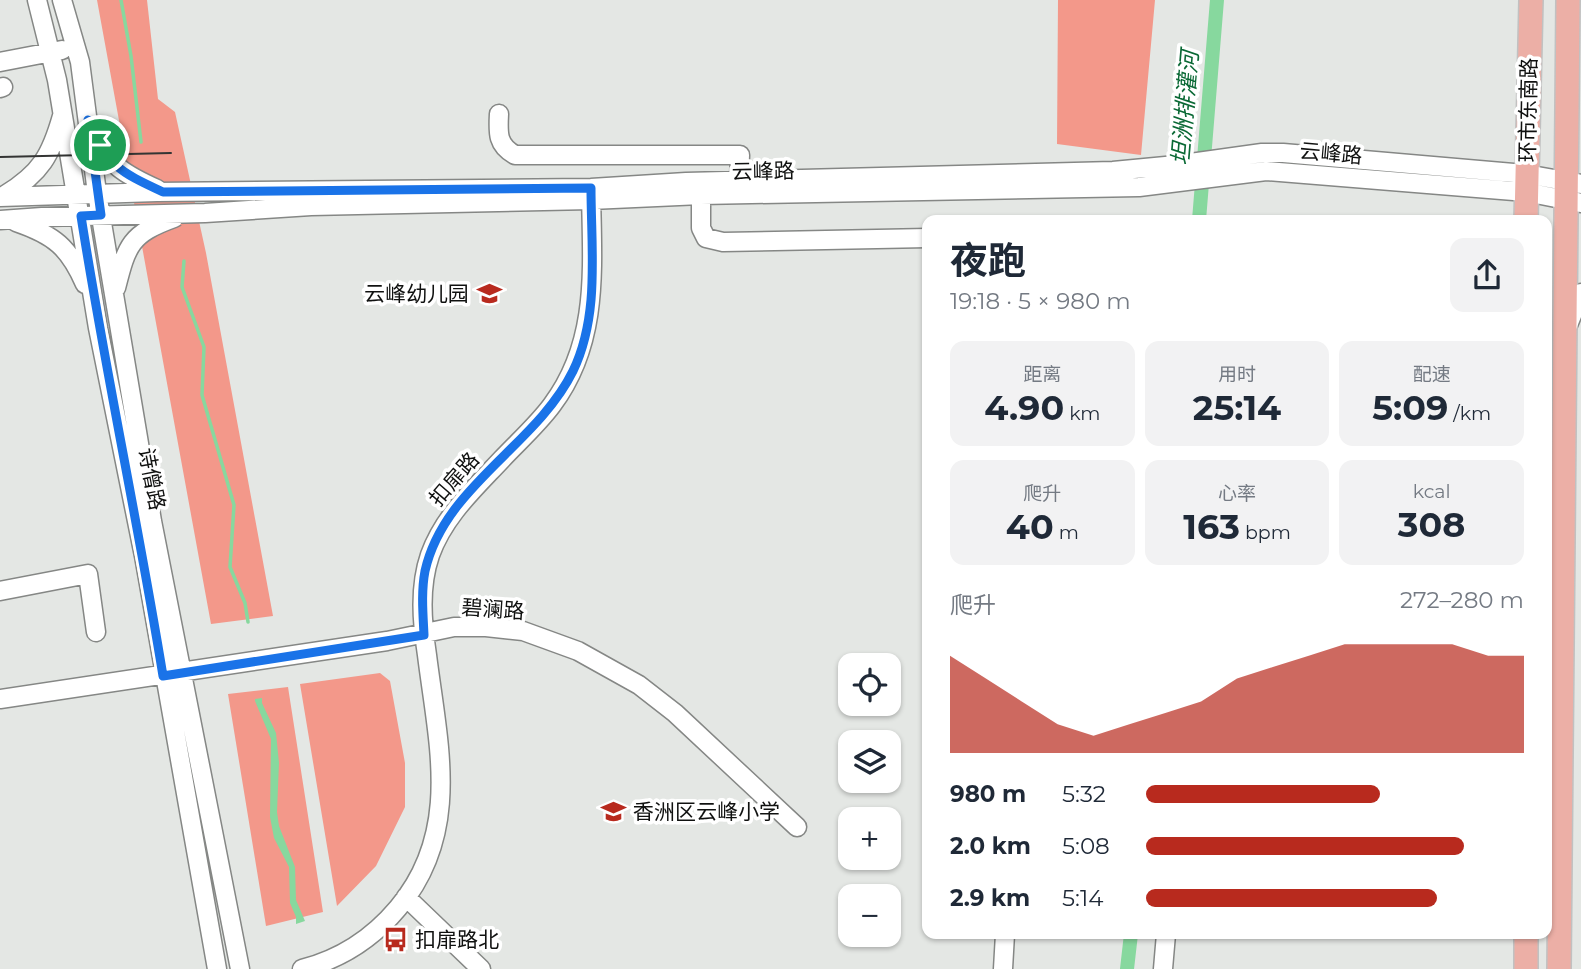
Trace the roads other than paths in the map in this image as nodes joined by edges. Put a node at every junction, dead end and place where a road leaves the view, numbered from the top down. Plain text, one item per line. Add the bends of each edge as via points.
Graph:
1 (37, 0) edge
2 (62, 0) edge
3 (1531, 0) edge
4 (1568, 0) edge
5 (76, 48) junction
6 (50, 53) junction
7 (0, 62) edge
8 (63, 112) junction
9 (88, 120) junction
10 (499, 120) dead end
11 (1264, 162) junction
12 (739, 180) junction
13 (1526, 183) junction
14 (163, 192) junction
15 (1574, 192) edge
16 (77, 193) junction
17 (97, 193) junction
18 (591, 194) junction
19 (701, 195) junction
20 (2, 197) edge
21 (188, 214) junction
22 (101, 215) junction
23 (1526, 215) edge
24 (81, 216) junction
25 (3, 219) edge
26 (922, 238) edge
27 (1581, 293) edge
28 (114, 295) junction
29 (95, 304) junction
30 (1565, 335) junction
31 (0, 591) edge
32 (96, 632) dead end
33 (424, 635) junction
34 (172, 674) junction
35 (0, 699) edge
36 (797, 827) dead end
37 (406, 897) junction
38 (1005, 939) edge
39 (1166, 939) edge
40 (1526, 939) edge
41 (217, 969) edge
42 (240, 969) edge
43 (302, 969) edge
44 (481, 969) edge
45 (1003, 969) edge
46 (1163, 969) edge
47 (1526, 969) edge
48 (1559, 969) edge

1 - 6 street, 诗僧路
2 - 5 street, 诗僧路
3 - 13 main road, 环市东南路
4 - 15 main road, 环市东南路
5 - 6 street
5 - 9 street, 诗僧路
6 - 7 street
6 - 8 street, 诗僧路
8 - 16 street, 诗僧路
8 - 20 street via 44,162
9 - 14 street via 108,159
9 - 17 street, 诗僧路
10 - 12 street via 499,140 511,153 523,157 740,155
11 - 12 street, 云峰路
11 - 13 street, 云峰路
11 - 19 street, 云峰路 via 1139,187
12 - 18 street, 云峰路
13 - 15 street, 云峰路
13 - 23 main road, 环市东南路
14 - 17 street, 云峰路
14 - 18 street, 云峰路
15 - 30 main road, 环市东南路
16 - 17 street, 云峰路
16 - 20 street
16 - 24 street, 诗僧路
17 - 22 street, 诗僧路
18 - 19 street, 云峰路
18 - 21 street, 云峰路
18 - 33 street, 扣扉路 via 591,304 578,360 551,406 466,496 442,529 423,585
19 - 26 street via 701,228 712,240
21 - 22 street, 云峰路
21 - 28 street via 140,234 125,254
22 - 24 street, 云峰路
22 - 28 street, 诗僧路
24 - 25 street, 云峰路
24 - 29 street, 诗僧路
25 - 29 street via 36,229 64,247
27 - 30 street
28 - 34 street, 诗僧路
29 - 34 street, 诗僧路
30 - 48 main road, 环市东南路
31 - 32 street via 88,574
33 - 34 street, 碧澜路
33 - 36 street, 碧澜路 via 464,626 515,629 605,665 659,699
33 - 37 street, 扣扉路 via 441,801 432,849
34 - 35 street, 碧澜路
34 - 41 street, 诗僧路
34 - 42 street, 诗僧路
37 - 43 street, 扣扉路 via 369,937 323,964
37 - 44 street
38 - 45 street
39 - 46 street
40 - 47 main road

